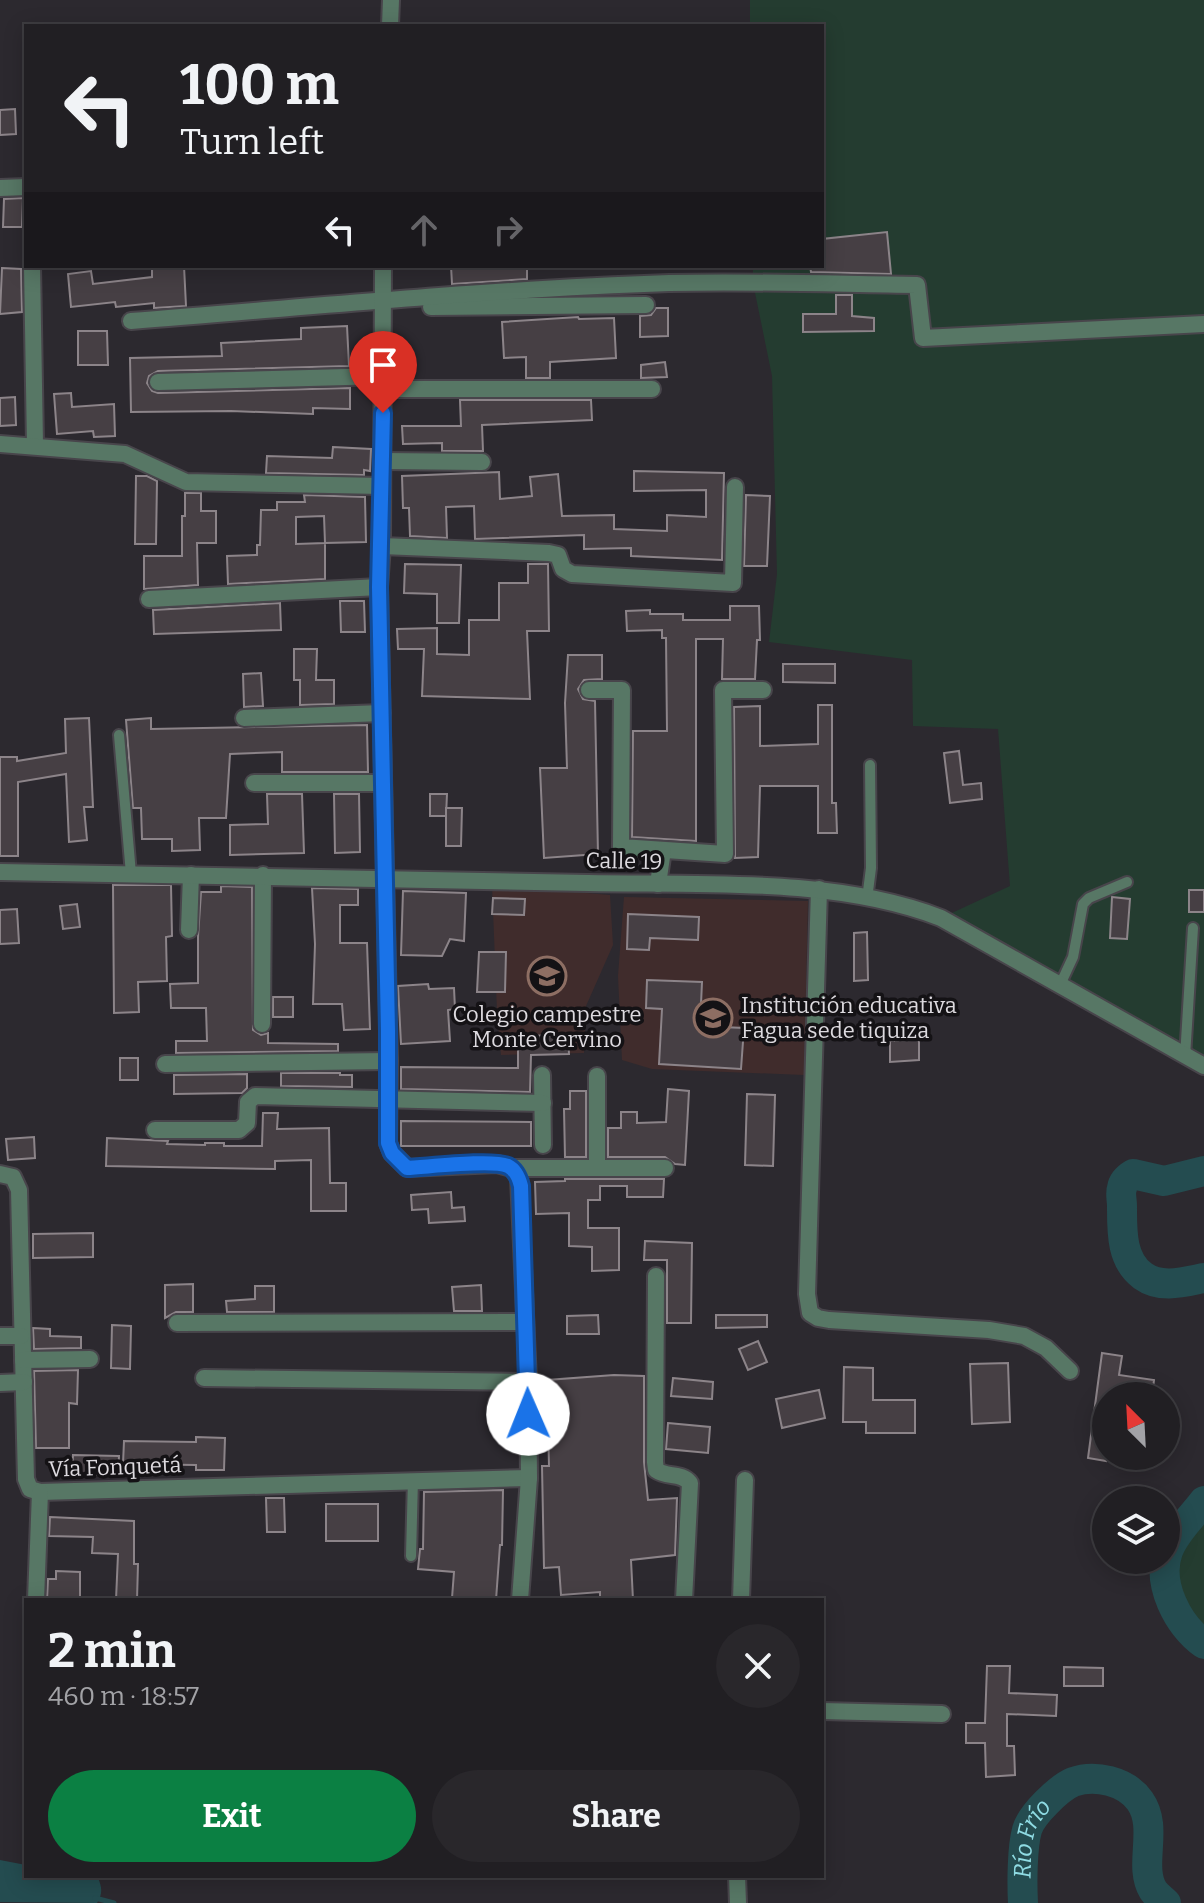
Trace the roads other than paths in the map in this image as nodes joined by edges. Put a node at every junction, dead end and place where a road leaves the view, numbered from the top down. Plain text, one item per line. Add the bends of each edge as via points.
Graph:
1 (391, 0) edge
2 (390, 24) edge
3 (24, 187) edge
4 (0, 188) edge
5 (32, 268) edge
6 (383, 268) edge
7 (382, 304) junction
8 (646, 305) dead end
9 (131, 321) dead end
10 (1204, 324) edge
11 (158, 382) dead end
12 (383, 382) junction
13 (652, 389) dead end
14 (0, 444) edge
15 (35, 445) junction
16 (383, 461) junction
17 (482, 462) dead end
18 (382, 486) junction
19 (735, 487) dead end
20 (382, 546) junction
21 (379, 587) junction
22 (149, 599) dead end
23 (589, 690) dead end
24 (763, 690) dead end
25 (382, 713) junction
26 (244, 718) dead end
27 (119, 735) dead end
28 (870, 765) dead end
29 (254, 783) dead end
30 (383, 783) junction
31 (663, 850) junction
32 (0, 872) edge
33 (131, 874) junction
34 (191, 875) junction
35 (263, 875) junction
36 (385, 877) junction
37 (1127, 882) dead end
38 (658, 884) junction
39 (819, 889) junction
40 (867, 899) junction
41 (1193, 928) dead end
42 (189, 930) dead end
43 (1060, 985) junction
44 (262, 1024) dead end
45 (1185, 1057) junction
46 (389, 1061) junction
47 (165, 1064) dead end
48 (1204, 1066) edge
49 (542, 1075) dead end
50 (597, 1076) dead end
51 (389, 1100) junction
52 (543, 1103) junction
53 (155, 1130) dead end
54 (543, 1145) dead end
55 (512, 1168) junction
56 (597, 1168) junction
57 (665, 1168) dead end
58 (0, 1174) edge
59 (656, 1276) dead end
60 (524, 1322) junction
61 (177, 1323) dead end
62 (0, 1336) edge
63 (21, 1336) junction
64 (90, 1359) dead end
65 (23, 1360) junction
66 (1070, 1371) dead end
67 (204, 1378) dead end
68 (24, 1382) junction
69 (528, 1382) junction
70 (0, 1383) edge
71 (529, 1478) junction
72 (413, 1479) junction
73 (745, 1480) dead end
74 (40, 1492) junction
75 (411, 1556) dead end
76 (36, 1598) edge
77 (520, 1598) edge
78 (684, 1598) edge
79 (741, 1598) edge
80 (824, 1711) edge
81 (942, 1714) dead end
82 (737, 1878) edge
83 (738, 1903) edge

1 - 2 street
3 - 4 street
5 - 15 street
6 - 7 street
7 - 8 street
7 - 9 street
7 - 10 street via 670,283 917,285 923,338
7 - 12 street
11 - 12 street
12 - 13 street
12 - 16 street
14 - 15 street
15 - 18 street via 125,454 186,482
16 - 17 street
16 - 18 street
18 - 20 street
19 - 20 street via 733,583 572,574 563,569 558,555 549,553
20 - 21 street
21 - 22 street
21 - 25 street
23 - 31 street via 622,690 621,847
24 - 31 street via 723,690 725,854
25 - 26 street
25 - 30 street
27 - 33 lane
28 - 40 lane
29 - 30 street
30 - 36 street
31 - 38 street
32 - 33 street, Calle 19
33 - 34 street, Calle 19
34 - 35 street, Calle 19
34 - 42 street
35 - 36 street, Calle 19
35 - 44 street
36 - 38 street, Calle 19
36 - 46 street
37 - 43 lane via 1083,904 1073,957
38 - 39 street, Calle 19
39 - 40 street, Calle 19
39 - 66 street via 810,1313 829,1320 1024,1336
40 - 43 street, Calle 19 via 905,904 941,918
41 - 45 lane
43 - 45 street, Calle 19
45 - 48 street, Calle 19
46 - 47 street
46 - 51 street
49 - 52 street
50 - 56 street
51 - 52 street
51 - 53 street via 255,1096 248,1102 247,1123 239,1130
51 - 55 street via 388,1143 407,1168
52 - 54 street
55 - 56 street
55 - 60 street via 521,1186
56 - 57 street
58 - 63 street, Vía Fonquetá via 13,1177 19,1190
59 - 78 street via 655,1462 662,1474 690,1483
60 - 61 street
60 - 69 street
62 - 63 street
63 - 65 street, Vía Fonquetá
64 - 65 street
65 - 68 street, Vía Fonquetá
67 - 69 street
68 - 70 street
68 - 74 street, Vía Fonquetá via 26,1479 30,1489
69 - 71 street
71 - 72 street, Vía Fonquetá
71 - 77 street
72 - 74 street, Vía Fonquetá
72 - 75 lane
73 - 79 street
74 - 76 street
80 - 81 street
82 - 83 street

